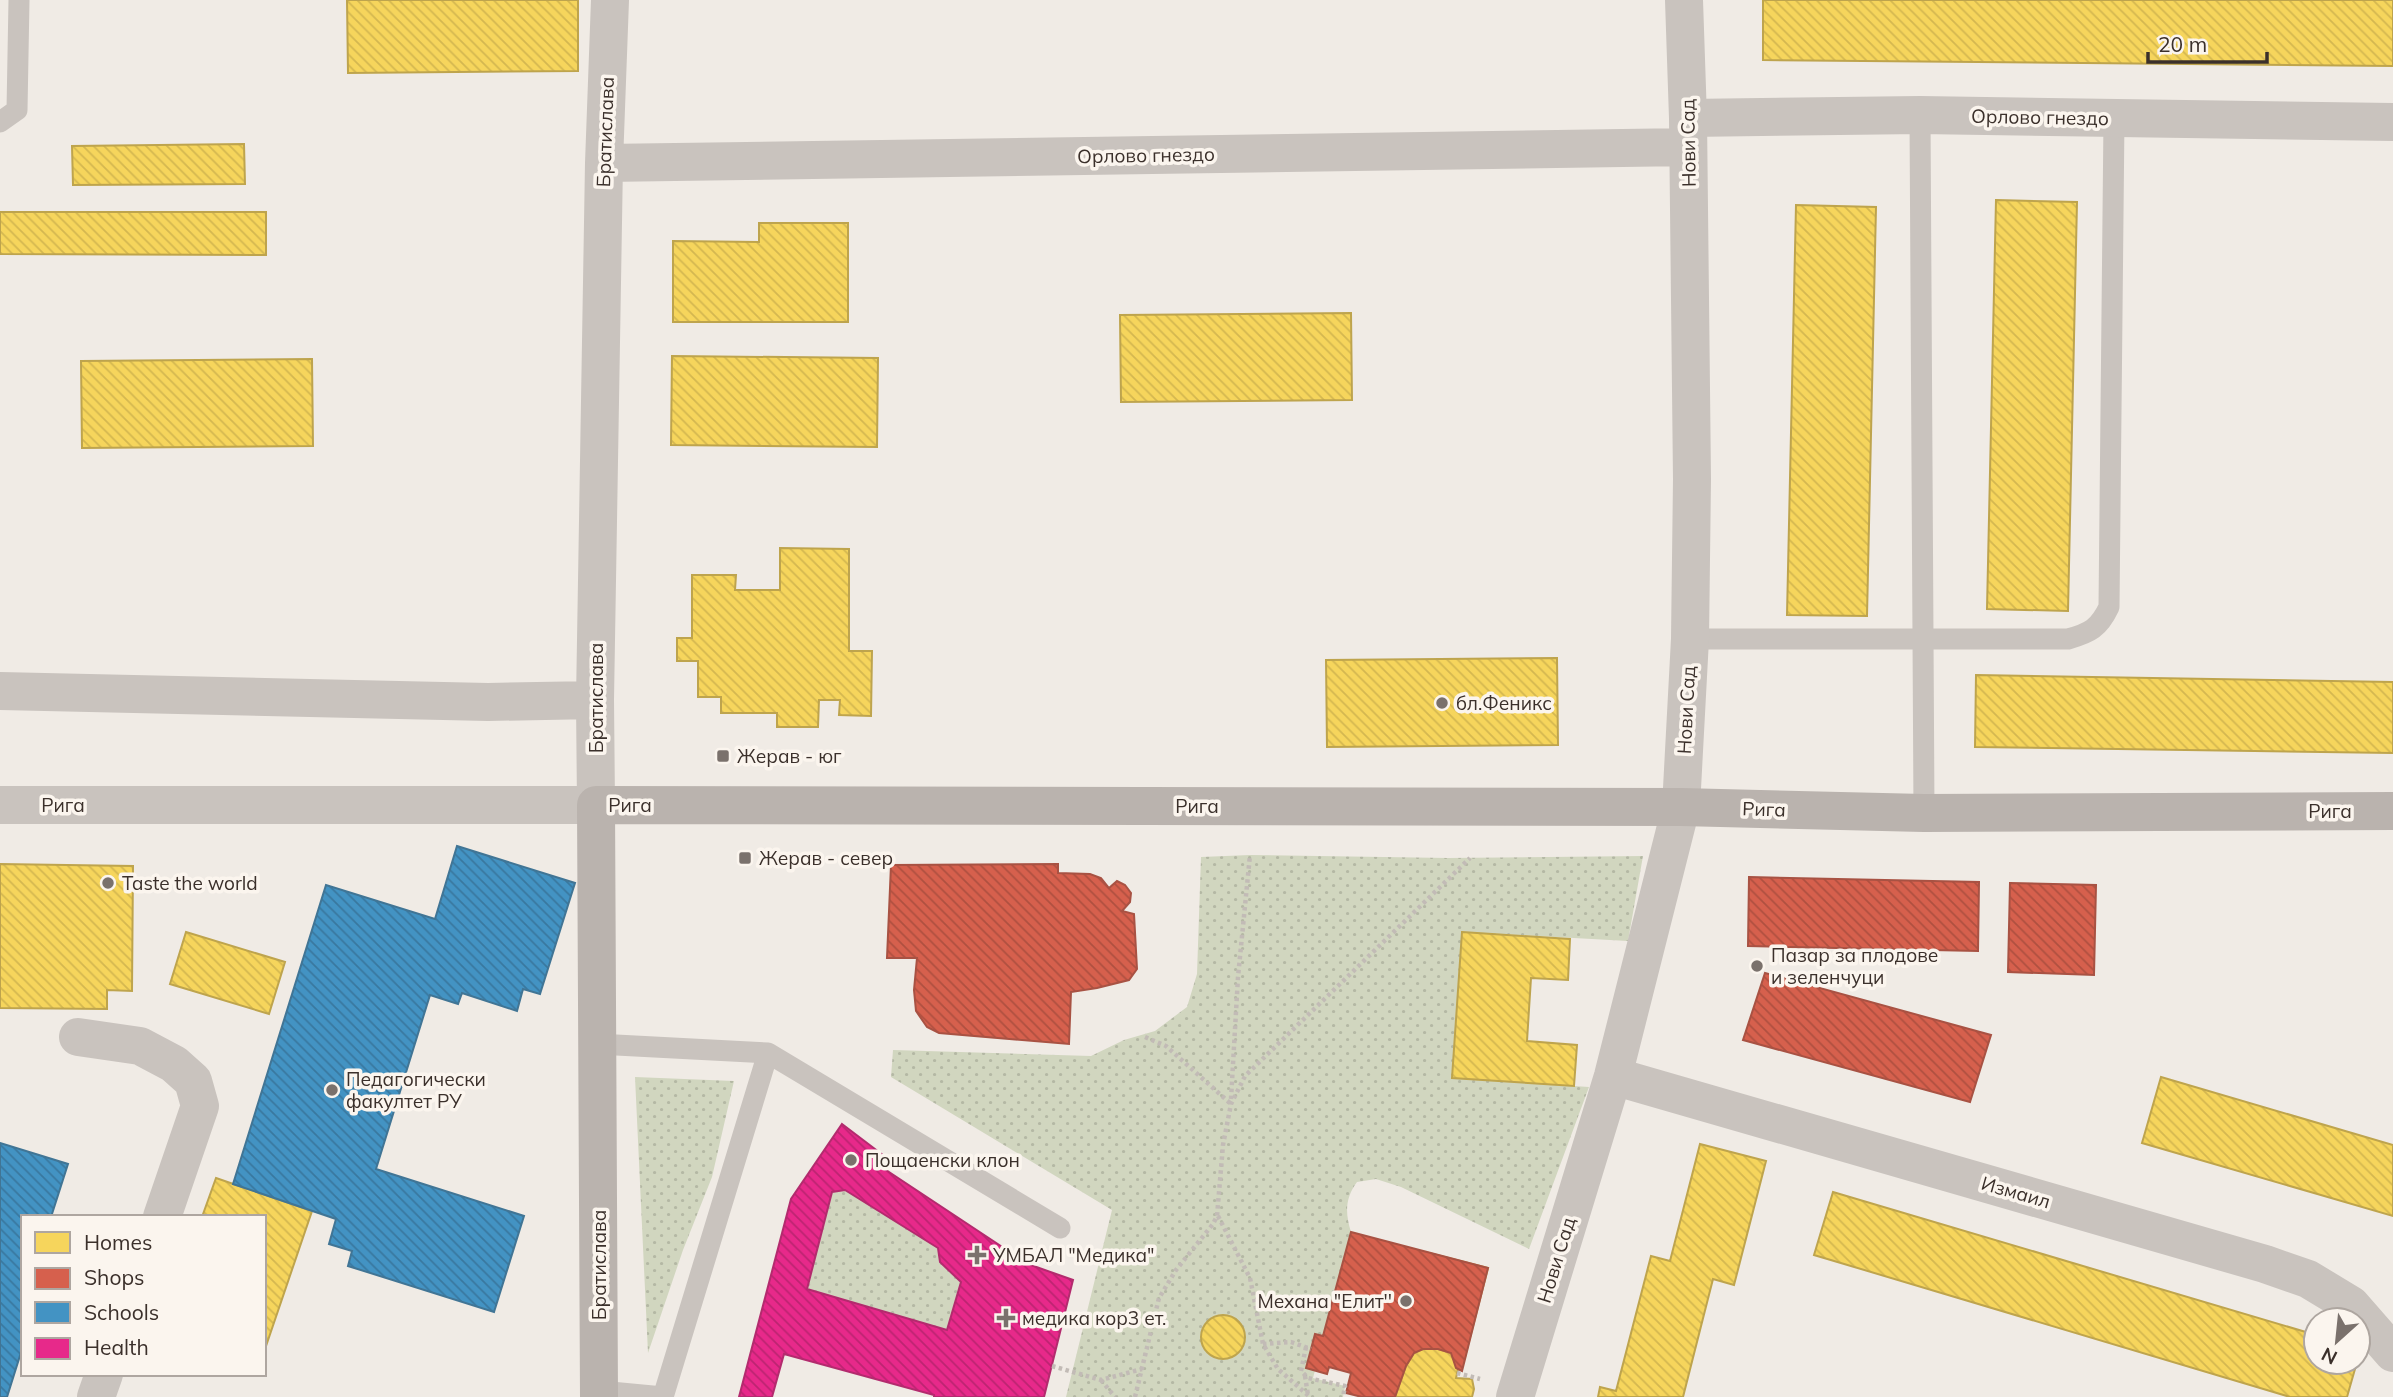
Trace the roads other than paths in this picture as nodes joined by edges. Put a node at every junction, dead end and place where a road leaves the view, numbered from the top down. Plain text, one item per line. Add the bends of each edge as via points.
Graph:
1 (19, 0) edge
2 (610, 0) edge
3 (1684, 0) edge
4 (1920, 115) junction
5 (2114, 118) junction
6 (0, 122) edge
7 (2393, 122) edge
8 (1688, 132) junction
9 (604, 163) junction
10 (1690, 639) junction
11 (1924, 639) junction
12 (0, 691) edge
13 (595, 700) junction
14 (0, 805) edge
15 (596, 805) junction
16 (1681, 807) junction
17 (2393, 811) edge
18 (1924, 813) junction
19 (78, 1037) dead end
20 (597, 1044) junction
21 (768, 1053) junction
22 (1613, 1076) junction
23 (163, 1215) edge
24 (1059, 1228) dead end
25 (2393, 1353) edge
26 (103, 1376) edge
27 (600, 1394) edge
28 (96, 1397) edge
29 (1515, 1397) edge

1 - 6 lane via 17,110
2 - 9 street, Братислава
3 - 8 street, Нови Сад
4 - 5 street, Орлово гнездо
4 - 8 street, Орлово гнездо
4 - 11 lane
5 - 7 street, Орлово гнездо
5 - 11 lane via 2109,607 2101,623 2085,635 2068,639
8 - 9 street, Орлово гнездо
8 - 10 street, Нови Сад
9 - 13 street, Братислава
10 - 11 lane
10 - 16 street, Нови Сад
11 - 18 lane
12 - 13 street via 488,702
13 - 15 street, Братислава
14 - 15 street, Рига
15 - 16 street, Рига
15 - 20 street, Братислава
16 - 18 street, Рига
16 - 22 street, Нови Сад
17 - 18 street, Рига
19 - 23 street via 140,1046 174,1064 193,1081 200,1107
20 - 21 lane
20 - 27 street, Братислава
21 - 24 lane
21 - 27 lane via 663,1396
22 - 25 street, Измаил via 2308,1279 2351,1305
22 - 29 street, Нови Сад
26 - 28 street

